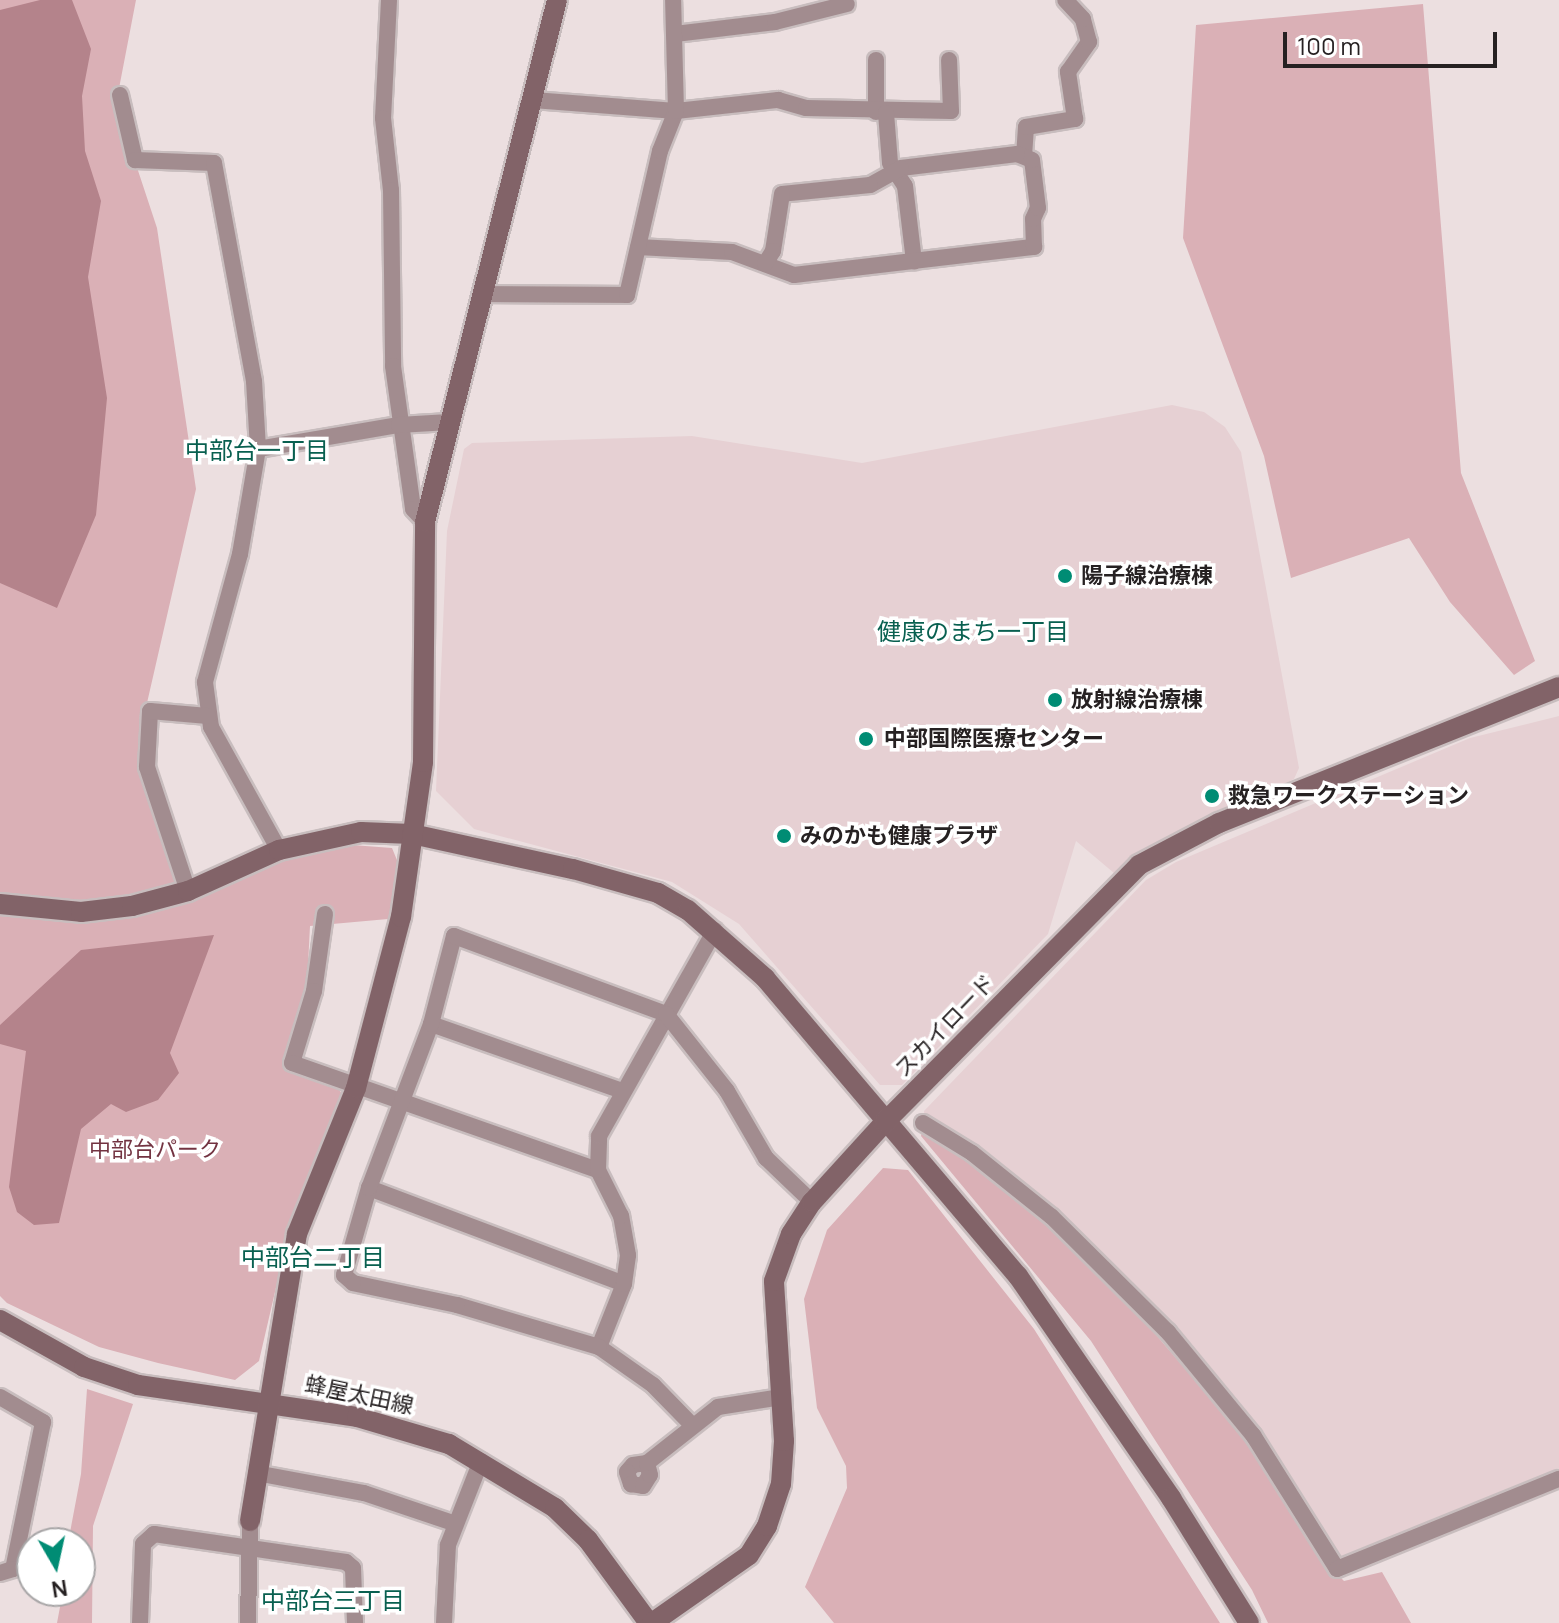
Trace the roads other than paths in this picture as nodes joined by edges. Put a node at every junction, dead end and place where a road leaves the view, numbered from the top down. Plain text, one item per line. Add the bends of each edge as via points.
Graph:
1 (389, 0) edge
2 (557, 0) edge
3 (673, 0) edge
4 (1065, 0) edge
5 (847, 4) dead end
6 (675, 34) junction
7 (876, 60) dead end
8 (949, 60) dead end
9 (120, 95) dead end
10 (533, 100) junction
11 (676, 111) junction
12 (881, 112) junction
13 (1024, 156) junction
14 (894, 173) junction
15 (638, 247) junction
16 (914, 261) junction
17 (765, 264) junction
18 (481, 294) junction
19 (449, 422) junction
20 (399, 425) junction
21 (258, 449) junction
22 (425, 522) junction
23 (1559, 687) edge
24 (208, 716) junction
25 (412, 834) junction
26 (279, 850) junction
27 (188, 891) junction
28 (0, 904) edge
29 (325, 914) dead end
30 (715, 930) junction
31 (666, 1014) junction
32 (431, 1024) junction
33 (356, 1088) junction
34 (622, 1091) junction
35 (401, 1105) junction
36 (885, 1122) junction
37 (923, 1123) dead end
38 (598, 1170) junction
39 (369, 1188) junction
40 (812, 1202) junction
41 (624, 1284) junction
42 (0, 1320) edge
43 (599, 1347) junction
44 (0, 1397) edge
45 (781, 1397) junction
46 (267, 1401) junction
47 (691, 1424) junction
48 (481, 1461) junction
49 (647, 1463) dead end
50 (256, 1473) junction
51 (1559, 1479) edge
52 (250, 1521) joint
53 (453, 1523) junction
54 (247, 1549) junction
55 (0, 1573) edge
56 (140, 1623) edge
57 (248, 1623) edge
58 (355, 1623) edge
59 (444, 1623) edge
60 (651, 1623) edge
61 (1249, 1623) edge

1 - 20 street via 383,118 391,190
2 - 10 street
3 - 6 street
4 - 13 street via 1083,19 1089,42 1068,72 1075,119 1026,127
5 - 6 street via 775,22
6 - 11 street
7 - 12 street
8 - 12 street via 951,111
9 - 21 street via 135,160 214,163 254,381
10 - 11 street
10 - 18 street
11 - 12 street via 778,100 806,108
11 - 15 street via 660,151
12 - 14 street
13 - 14 street
13 - 16 street via 1032,160 1034,172 1034,247
14 - 16 street via 907,197
14 - 17 street via 870,185 782,194 773,251
15 - 17 street via 732,252
15 - 18 street via 627,295
16 - 17 street via 794,275
18 - 19 street
19 - 20 street
19 - 22 street
20 - 21 street
20 - 22 street via 413,509
21 - 24 street via 240,554 205,682
22 - 25 street via 423,762
23 - 36 street, スカイロード via 1219,823 1139,865
24 - 26 street via 222,752
24 - 27 street via 150,711 147,767
25 - 26 street via 361,832
25 - 30 street via 622,881 658,893
25 - 33 street via 387,983
26 - 27 street
27 - 28 street via 81,912
29 - 33 street via 314,991 292,1063
30 - 31 street
30 - 36 street via 765,978
31 - 32 street via 454,936
31 - 34 street
31 - 40 street via 727,1091 766,1158
32 - 34 street
32 - 35 street
33 - 35 street
33 - 46 street via 297,1234
34 - 38 street via 599,1136
35 - 38 street
35 - 39 street
36 - 40 street, スカイロード
36 - 61 street via 1035,1299
37 - 51 street via 972,1153 1052,1217 1168,1332 1253,1435 1337,1569
38 - 41 street via 627,1237
39 - 41 street
39 - 43 street via 345,1262 344,1275 353,1283 457,1305
40 - 45 street, スカイロード via 791,1234 774,1281
41 - 43 street
42 - 46 street, 蜂屋太田線 via 84,1367 138,1385
43 - 47 street via 653,1385
44 - 55 street via 43,1422 13,1569
45 - 47 street via 718,1407
45 - 60 street, スカイロード via 781,1484 767,1526 749,1555
46 - 48 street, 蜂屋太田線 via 413,1430
46 - 50 street
47 - 49 street
48 - 53 street
48 - 60 street, 蜂屋太田線 via 555,1508 588,1540
50 - 52 street
50 - 53 street via 364,1493
52 - 54 street
53 - 59 street via 442,1573
54 - 56 street via 154,1534 146,1538
54 - 57 street
54 - 58 street via 346,1562 353,1568

